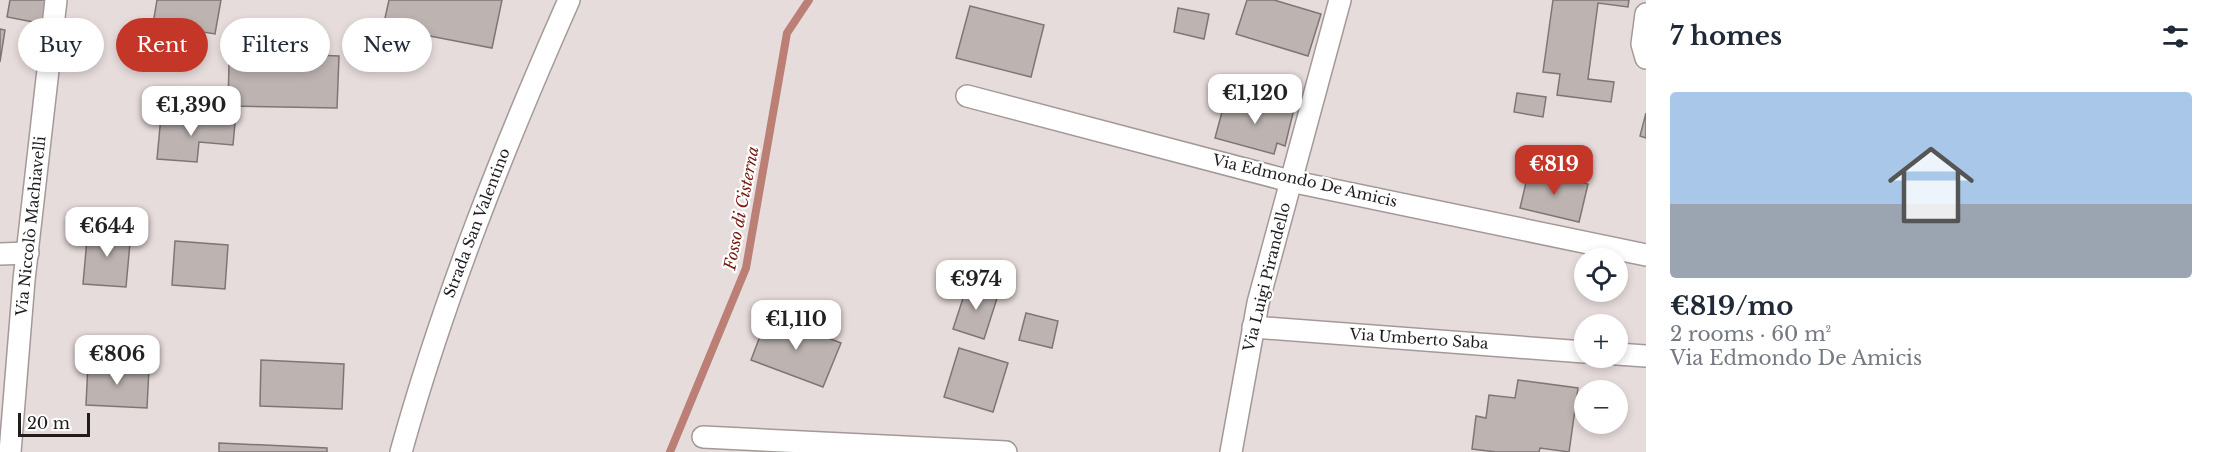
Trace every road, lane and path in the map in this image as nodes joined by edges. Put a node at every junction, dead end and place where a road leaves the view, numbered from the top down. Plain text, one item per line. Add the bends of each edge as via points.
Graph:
1 (56, 0) edge
2 (569, 0) edge
3 (1340, 0) edge
4 (1646, 14) edge
5 (1646, 58) edge
6 (967, 96) dead end
7 (1290, 181) junction
8 (28, 253) junction
9 (0, 254) edge
10 (1646, 255) edge
11 (1253, 327) junction
12 (1574, 351) edge
13 (1628, 355) edge
14 (1646, 356) edge
15 (703, 437) dead end
16 (10, 452) edge
17 (400, 452) edge
18 (1006, 452) edge
19 (1231, 452) edge

1 - 8 street, Via Niccolò Machiavelli
2 - 17 street, Strada San Valentino via 449,295
3 - 7 street, Via Luigi Pirandello
4 - 5 street via 1642,44
6 - 7 street, Via Edmondo De Amicis
7 - 10 street, Via Edmondo De Amicis
7 - 11 street, Via Luigi Pirandello
8 - 9 street
8 - 16 street, Via Niccolò Machiavelli
11 - 12 street, Via Umberto Saba
11 - 19 street, Via Luigi Pirandello
13 - 14 street
15 - 18 street

